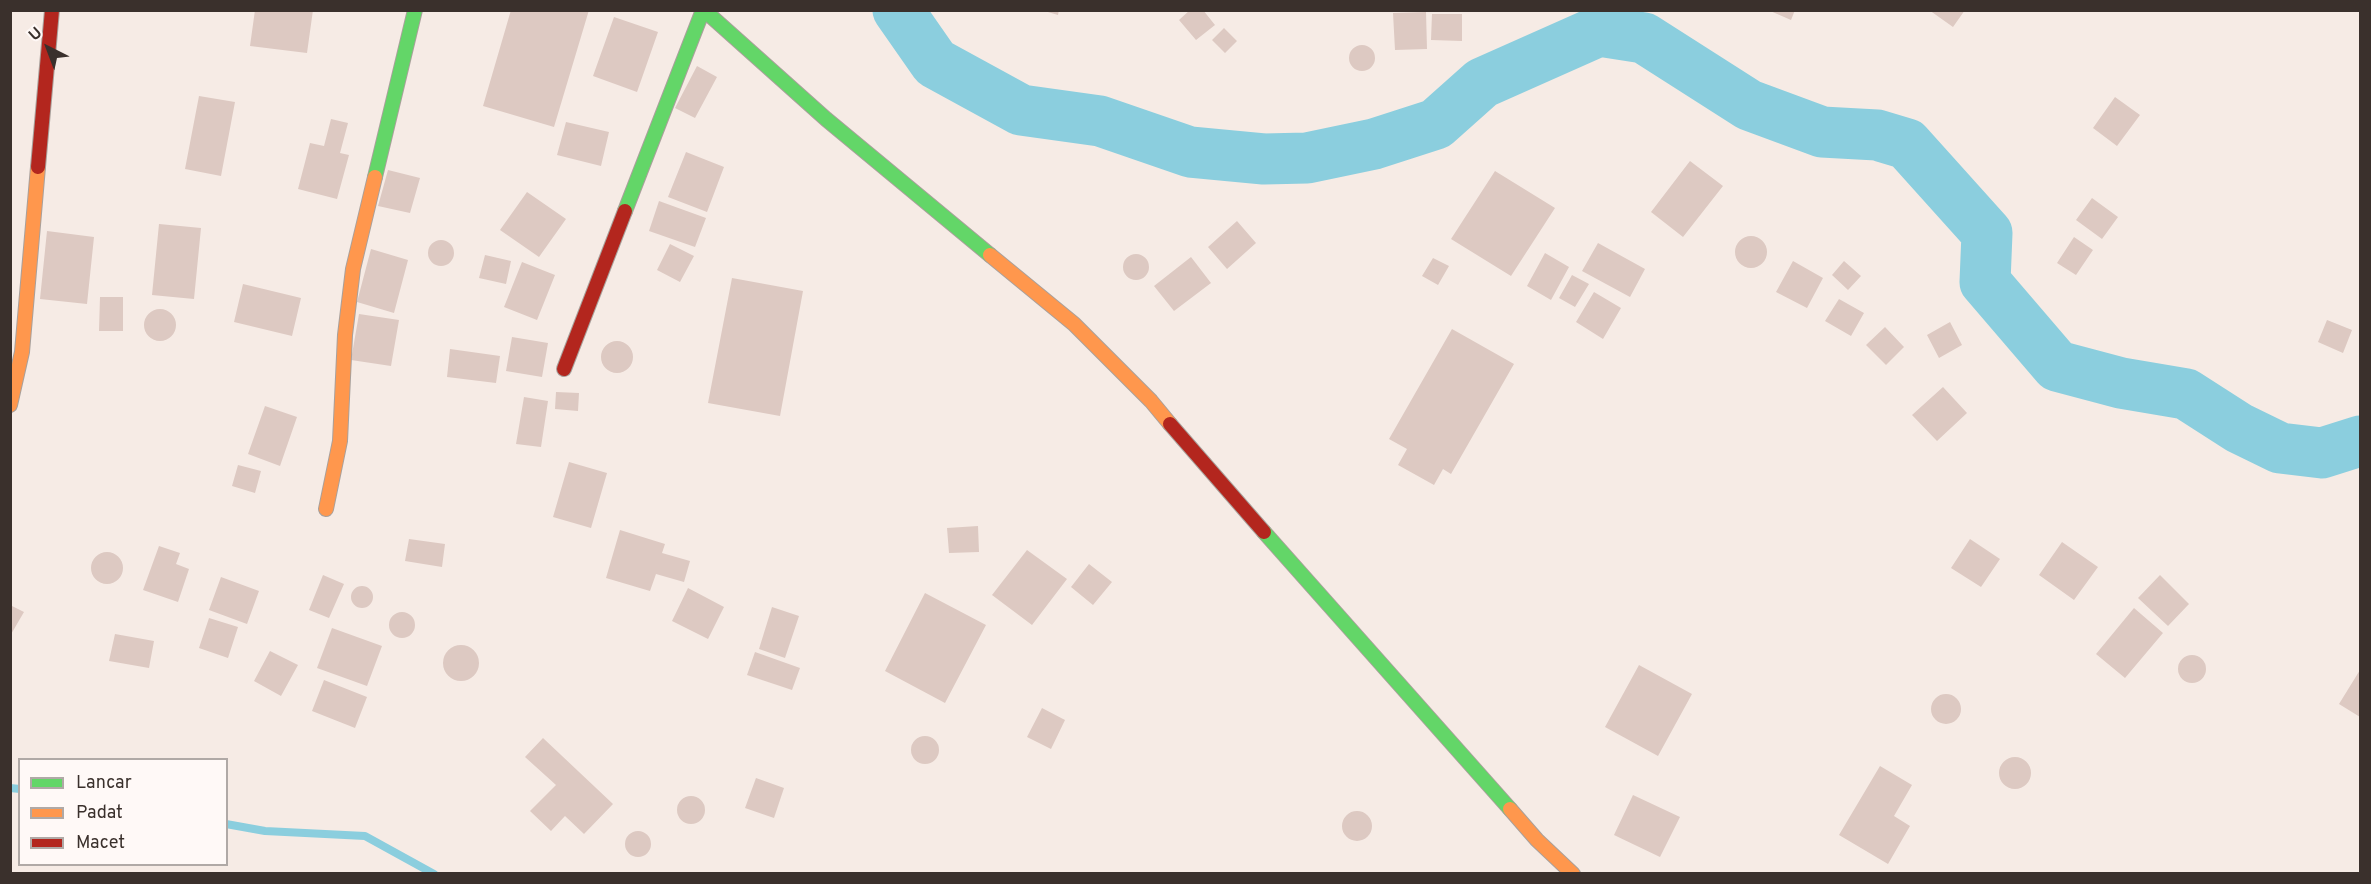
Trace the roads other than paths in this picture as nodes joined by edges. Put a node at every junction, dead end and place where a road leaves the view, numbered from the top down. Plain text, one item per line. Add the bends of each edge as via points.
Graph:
1 (52, 10) edge
2 (415, 10) edge
3 (703, 10) edge
4 (564, 369) dead end
5 (10, 405) edge
6 (326, 509) dead end
7 (1573, 873) edge

1 - 5 street via 22,352
2 - 6 street via 353,269 345,335 340,441
3 - 4 street
3 - 7 street via 826,119 1074,324 1151,401 1521,822

